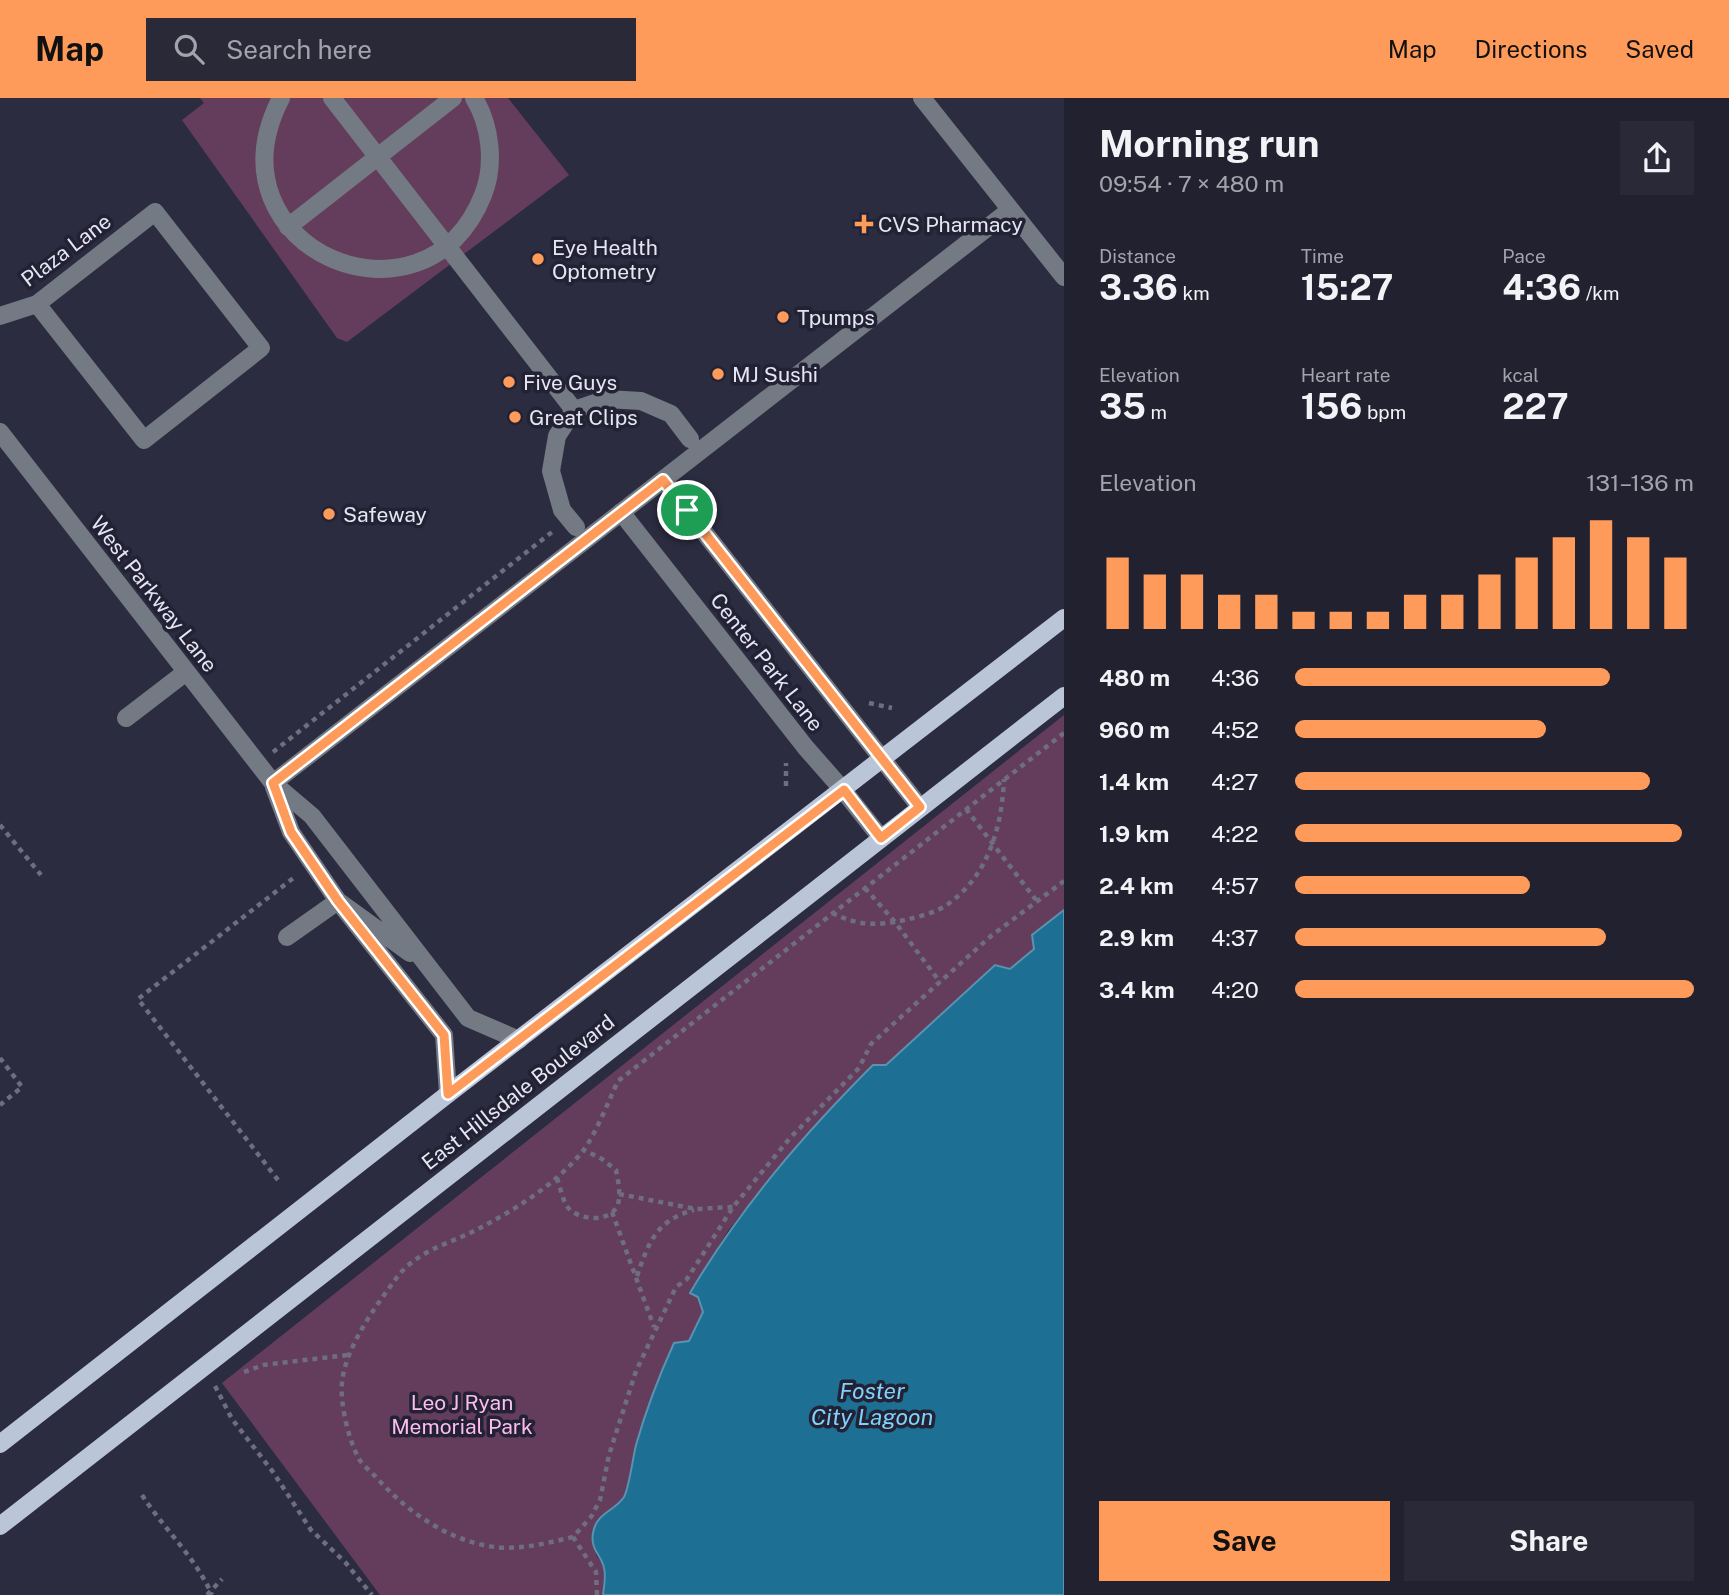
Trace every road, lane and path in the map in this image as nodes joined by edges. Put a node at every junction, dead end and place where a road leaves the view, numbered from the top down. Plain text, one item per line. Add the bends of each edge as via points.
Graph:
1 (281, 98) edge
2 (332, 98) edge
3 (453, 98) edge
4 (474, 98) edge
5 (922, 98) edge
6 (378, 157) junction
7 (1010, 210) junction
8 (288, 227) junction
9 (447, 246) junction
10 (1064, 277) edge
11 (37, 304) junction
12 (0, 316) edge
13 (574, 410) junction
14 (0, 432) edge
15 (690, 439) dead end
16 (663, 480) junction
17 (621, 512) junction
18 (572, 523) joint
19 (1064, 618) edge
20 (186, 672) junction
21 (1064, 696) edge
22 (869, 703) dead end
23 (892, 708) dead end
24 (126, 718) dead end
25 (1064, 733) edge
26 (277, 748) dead end
27 (883, 759) junction
28 (786, 763) dead end
29 (1004, 779) junction
30 (273, 783) junction
31 (786, 786) dead end
32 (844, 790) junction
33 (920, 807) junction
34 (966, 809) junction
35 (0, 825) edge
36 (881, 838) junction
37 (993, 843) junction
38 (41, 875) dead end
39 (297, 876) dead end
40 (1064, 881) edge
41 (865, 888) junction
42 (1037, 900) junction
43 (338, 901) junction
44 (832, 913) junction
45 (895, 922) junction
46 (287, 937) dead end
47 (426, 964) junction
48 (940, 982) junction
49 (519, 1040) junction
50 (0, 1058) edge
51 (448, 1094) junction
52 (0, 1105) edge
53 (584, 1150) junction
54 (557, 1178) junction
55 (278, 1180) dead end
56 (619, 1194) junction
57 (733, 1207) junction
58 (696, 1209) junction
59 (612, 1212) junction
60 (637, 1276) junction
61 (655, 1328) junction
62 (348, 1355) junction
63 (244, 1372) dead end
64 (215, 1386) dead end
65 (0, 1444) edge
66 (142, 1495) dead end
67 (0, 1526) edge
68 (573, 1537) junction
69 (222, 1579) dead end
70 (210, 1593) edge
71 (372, 1595) edge
72 (597, 1595) edge

1 - 8 street via 270,120 264,152 267,184
2 - 6 street
3 - 6 street
4 - 9 street via 487,129 491,157 487,186 477,211
5 - 7 street
6 - 8 street
6 - 9 street
7 - 10 street
7 - 16 street
8 - 9 street via 324,257 354,267 387,269 416,263
9 - 13 street
11 - 11 street, Plaza Lane via 144,440 261,348 155,212
11 - 12 street, Plaza Lane
13 - 15 street via 607,399 641,401 671,414
13 - 18 street via 557,436 551,471 562,510
14 - 20 street, West Parkway Lane
16 - 17 street
16 - 27 street, Center Park Lane
17 - 30 street
17 - 32 street, Center Park Lane
18 - 26 path
19 - 27 main road, East Hillsdale Boulevard
20 - 24 street
20 - 30 street, West Parkway Lane
21 - 33 main road, East Hillsdale Boulevard
22 - 23 path
25 - 29 path
27 - 32 main road, East Hillsdale Boulevard
27 - 33 street, Center Park Lane
28 - 31 path
29 - 34 path
29 - 37 path via 1001,820
30 - 43 street, West Parkway Lane via 291,832
30 - 47 street, West Parkway Lane via 312,816
32 - 36 street, Center Park Lane
32 - 49 main road, East Hillsdale Boulevard
33 - 36 main road, East Hillsdale Boulevard
34 - 37 path
34 - 41 path
35 - 38 path
36 - 67 main road, East Hillsdale Boulevard
37 - 42 path
37 - 45 path via 965,889 945,906
39 - 55 path via 138,999
40 - 42 path
41 - 44 path
41 - 45 path
42 - 48 path
43 - 46 street
43 - 47 street
43 - 51 street, West Parkway Lane via 444,1035
44 - 45 path via 854,923
44 - 53 path via 618,1081
45 - 48 path
47 - 49 street, West Parkway Lane via 468,1018
48 - 57 path via 871,1044 859,1068 790,1138
49 - 51 main road, East Hillsdale Boulevard
50 - 52 path via 22,1087
51 - 65 main road, East Hillsdale Boulevard
53 - 54 path
53 - 56 path via 616,1170
54 - 59 path via 567,1206 581,1217
54 - 62 path via 479,1229 428,1250 397,1277
56 - 58 path
56 - 59 path
57 - 58 path
57 - 61 path via 687,1279 676,1287
58 - 60 path via 663,1225 647,1246
59 - 60 path
60 - 61 path
61 - 68 path via 609,1455 600,1500
62 - 63 path via 263,1365
62 - 68 path via 342,1384 347,1427 357,1457 410,1510 452,1535 496,1548
64 - 71 path via 232,1419 311,1530
66 - 70 path via 202,1575
68 - 72 path via 596,1572
69 - 70 path

